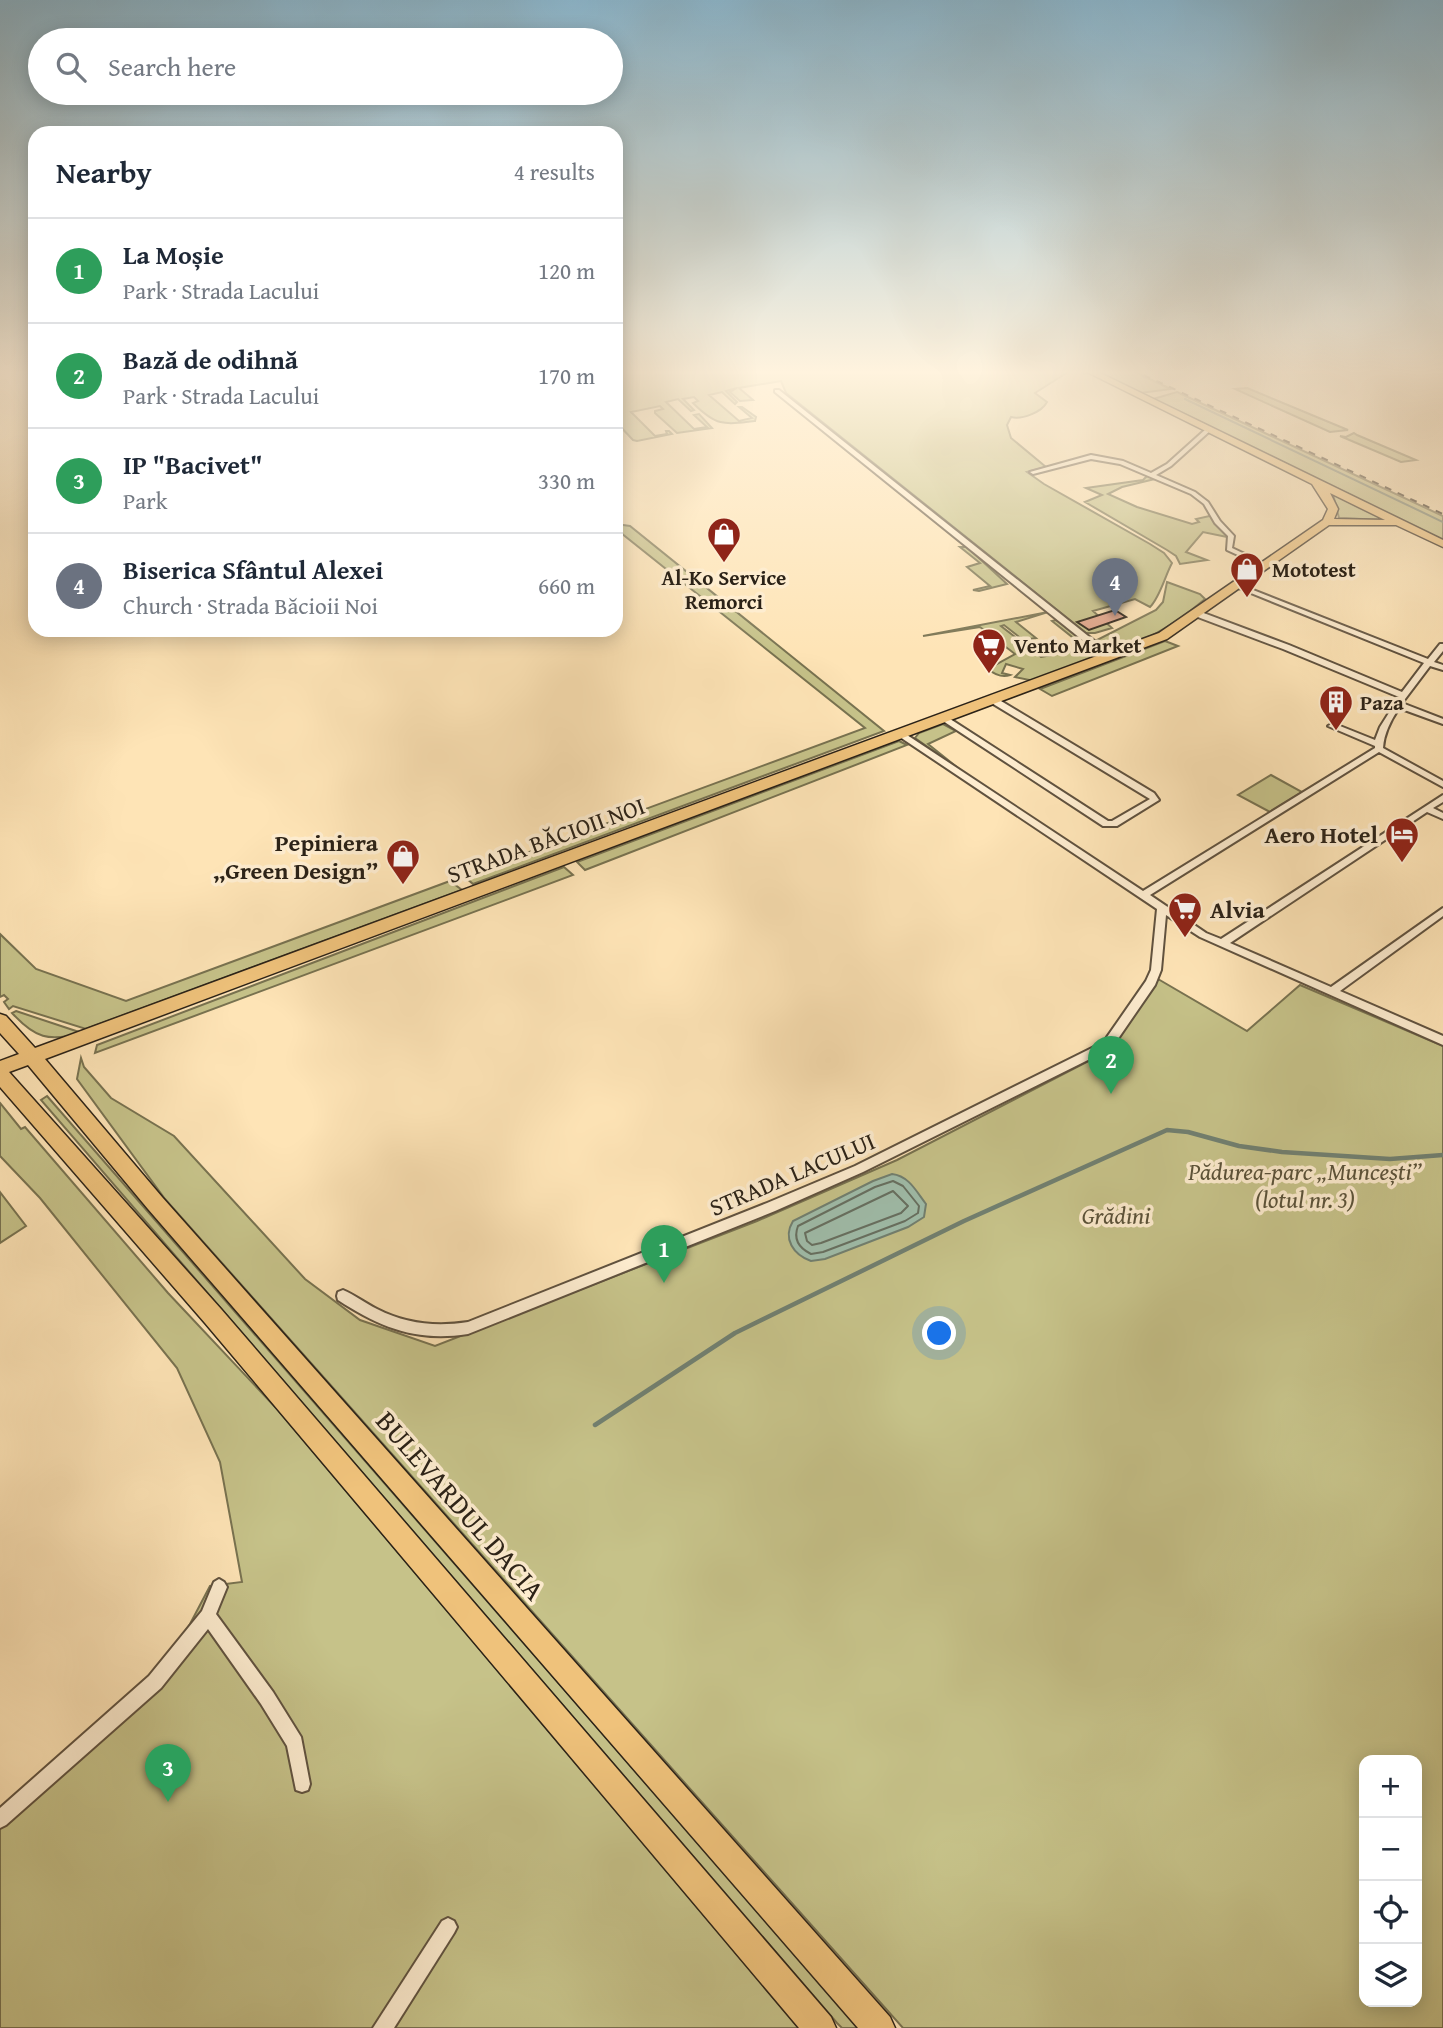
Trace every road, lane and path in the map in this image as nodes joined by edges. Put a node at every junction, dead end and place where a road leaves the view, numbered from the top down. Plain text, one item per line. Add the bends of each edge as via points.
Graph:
1 (869, 464) edge
2 (1068, 464) edge
3 (1125, 464) edge
4 (1171, 464) edge
5 (1278, 464) edge
6 (1033, 472) dead end
7 (1153, 474) junction
8 (1316, 482) junction
9 (1326, 522) junction
10 (1403, 524) junction
11 (1443, 544) edge
12 (1266, 565) junction
13 (1238, 586) junction
14 (1198, 614) junction
15 (1443, 646) edge
16 (1109, 657) junction
17 (1427, 663) junction
18 (1443, 668) edge
19 (1404, 696) junction
20 (993, 700) junction
21 (1399, 705) junction
22 (944, 719) junction
23 (1443, 722) edge
24 (1332, 726) dead end
25 (901, 735) junction
26 (1378, 746) junction
27 (1443, 784) edge
28 (1443, 798) edge
29 (1427, 809) junction
30 (1443, 816) edge
31 (1143, 895) junction
32 (1163, 908) junction
33 (1443, 911) edge
34 (1222, 943) junction
35 (1331, 992) junction
36 (0, 1021) edge
37 (1443, 1041) edge
38 (32, 1056) junction
39 (0, 1068) edge
40 (0, 1074) edge
41 (343, 1296) dead end
42 (219, 1587) dead end
43 (208, 1616) junction
44 (302, 1784) dead end
45 (0, 1819) edge
46 (448, 1927) dead end
47 (383, 2028) edge
48 (820, 2028) edge
49 (878, 2028) edge

1 - 16 street
2 - 6 street
3 - 7 street
4 - 7 street
5 - 8 main road
7 - 12 street via 1199,497 1231,536 1229,549
8 - 9 main road via 1333,509
8 - 10 main road
9 - 10 main road
9 - 12 main road, STRADA BĂCIOII NOI
10 - 11 main road
12 - 13 main road, STRADA BĂCIOII NOI
13 - 14 main road, STRADA BĂCIOII NOI
13 - 17 street
14 - 16 main road, STRADA BĂCIOII NOI via 1163,636
14 - 19 street
15 - 17 street
16 - 20 main road, STRADA BĂCIOII NOI
17 - 18 street
17 - 19 street
19 - 21 street
20 - 22 main road, STRADA BĂCIOII NOI
20 - 22 street via 1155,800 1114,824 1105,824
21 - 23 street
21 - 26 street
22 - 25 main road, STRADA BĂCIOII NOI
24 - 26 street
25 - 31 street
25 - 38 main road, STRADA BĂCIOII NOI
26 - 27 street
26 - 31 street
28 - 29 street
29 - 30 street
29 - 34 street
31 - 32 street
32 - 34 street
32 - 41 street, STRADA LACULUI via 1156,970 1140,1002 1109,1043 892,1154 468,1328 424,1331 391,1322
33 - 35 street
34 - 35 street
35 - 37 street
36 - 38 main road, BULEVARDUL DACIA
38 - 39 main road, STRADA BĂCIOII NOI
38 - 49 main road, BULEVARDUL DACIA via 155,1203
40 - 48 main road via 213,1316
42 - 43 street
43 - 44 street via 295,1743
43 - 45 street via 155,1682
46 - 47 street

